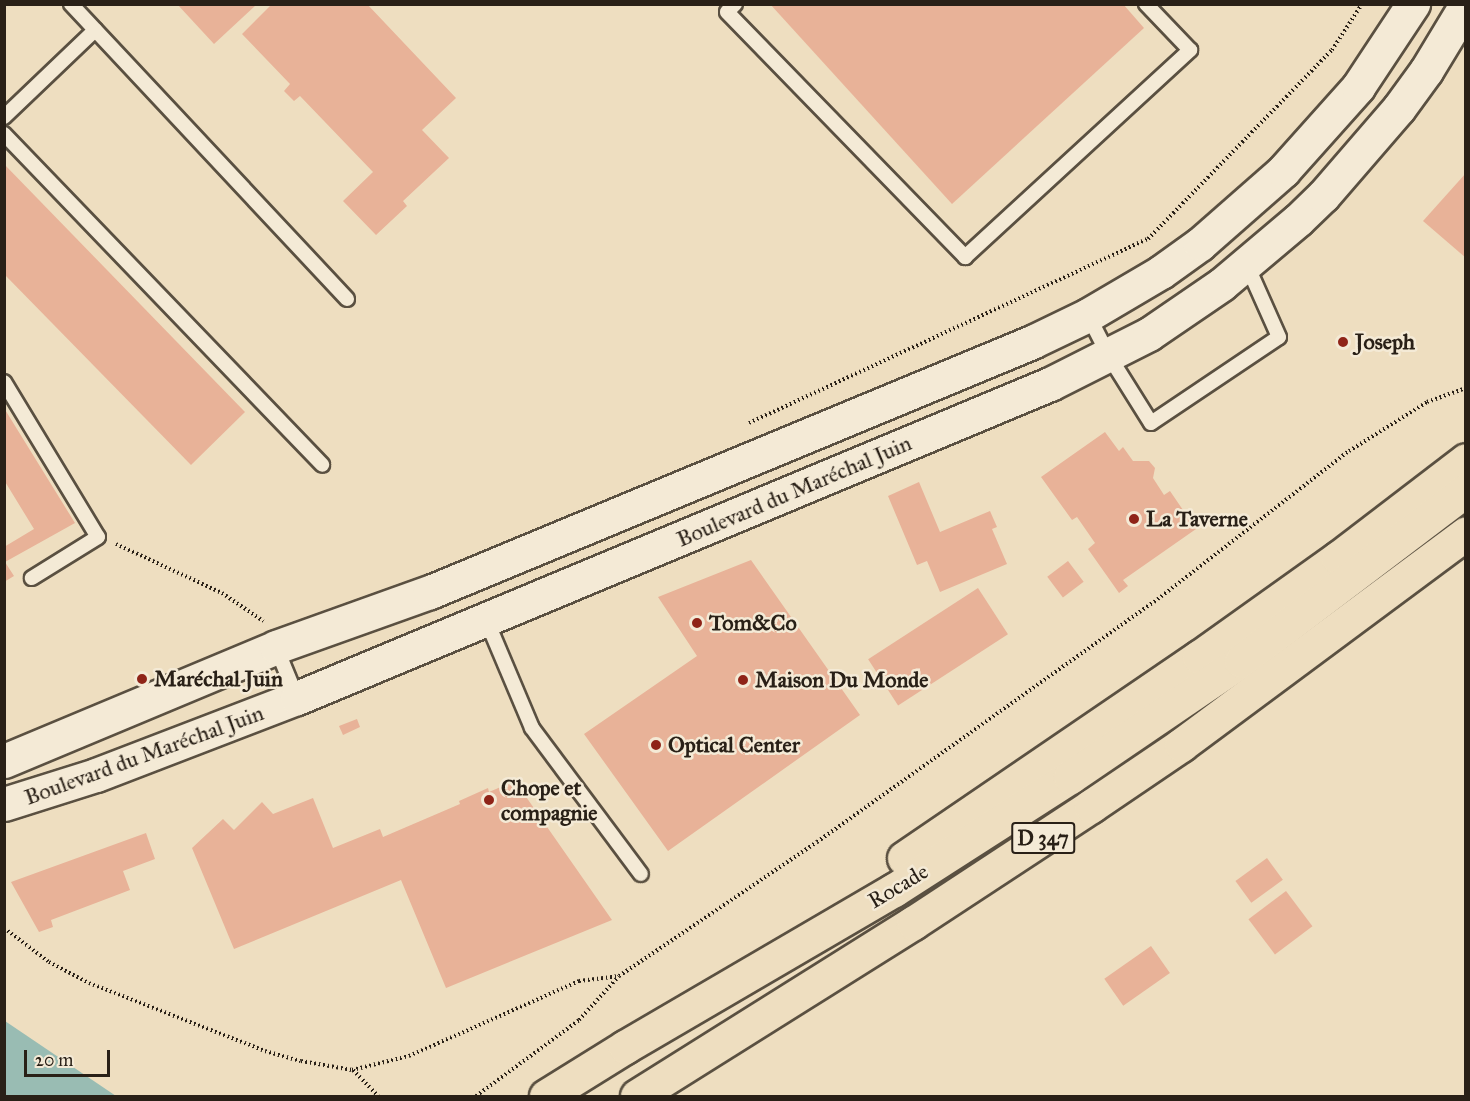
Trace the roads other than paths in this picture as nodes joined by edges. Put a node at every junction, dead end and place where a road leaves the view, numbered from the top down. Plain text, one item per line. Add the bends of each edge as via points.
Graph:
1 (71, 4) edge
2 (1146, 4) edge
3 (1413, 4) edge
4 (1466, 5) edge
5 (731, 8) edge
6 (94, 30) junction
7 (4, 117) edge
8 (4, 134) edge
9 (1247, 264) junction
10 (347, 299) dead end
11 (1088, 315) junction
12 (1109, 356) junction
13 (4, 382) edge
14 (1466, 460) edge
15 (322, 465) dead end
16 (1466, 490) edge
17 (1466, 533) edge
18 (32, 578) dead end
19 (486, 619) junction
20 (274, 637) junction
21 (297, 698) junction
22 (4, 761) edge
23 (4, 804) edge
24 (641, 874) dead end
25 (625, 1047) junction
26 (546, 1096) edge
27 (638, 1096) edge

1 - 6 lane
2 - 5 lane via 1190,50 965,257
3 - 11 main road, Boulevard du Maréchal Juin via 1358,87 1283,171 1200,244
4 - 9 main road, Boulevard du Maréchal Juin via 1426,71 1361,154 1298,220
6 - 7 lane
6 - 10 lane
8 - 15 lane
9 - 12 main road, Boulevard du Maréchal Juin via 1149,334
9 - 12 lane via 1279,338 1151,423
11 - 12 lane
11 - 20 main road, Boulevard du Maréchal Juin via 1032,342 430,592
12 - 19 main road, Boulevard du Maréchal Juin
13 - 18 lane via 98,537
14 - 25 highway via 1199,657
16 - 25 highway, Rocade / D 347 via 1241,661 1070,777 894,890
17 - 27 highway, D 347 via 1109,794
19 - 21 main road, Boulevard du Maréchal Juin
19 - 24 lane via 532,728
20 - 21 lane
20 - 22 main road, Boulevard du Maréchal Juin
21 - 23 main road, Boulevard du Maréchal Juin via 96,775
25 - 26 highway, Rocade / D 347

